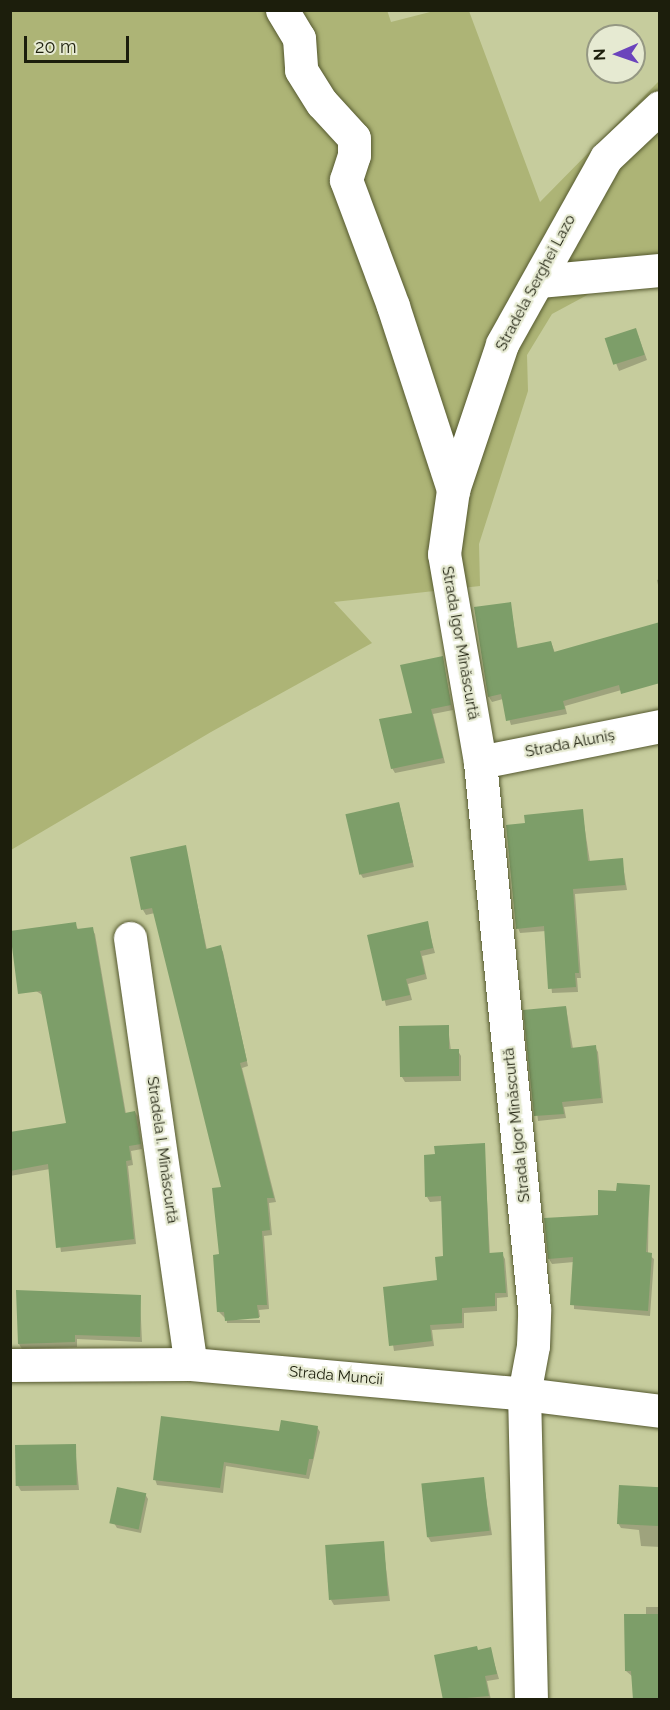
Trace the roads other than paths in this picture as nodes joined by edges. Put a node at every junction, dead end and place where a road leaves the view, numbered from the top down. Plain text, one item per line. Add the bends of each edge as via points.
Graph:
1 (282, 10) edge
2 (660, 106) edge
3 (660, 270) edge
4 (539, 281) junction
5 (453, 490) junction
6 (444, 554) joint
7 (660, 726) edge
8 (480, 762) junction
9 (130, 938) dead end
10 (191, 1364) junction
11 (10, 1365) edge
12 (524, 1394) junction
13 (660, 1411) edge
14 (531, 1700) edge

1 - 5 street via 298,38 301,70 322,103 354,138 354,155 346,180 393,306
2 - 4 street, Stradela Serghei Lazo via 606,158 571,215
3 - 4 street
4 - 5 street, Stradela Serghei Lazo via 502,344
5 - 6 street, Stradela Serghei Lazo
6 - 8 street, Strada Igor Mînăscurtă
7 - 8 street, Strada Aluniș
8 - 12 street, Strada Igor Mînăscurtă via 534,1309 533,1346
9 - 10 street, Stradela I. Mînăscurtă
10 - 11 street, Strada Muncii
10 - 12 street, Strada Muncii
12 - 13 street, Strada Muncii
12 - 14 street, Strada Igor Mînăscurtă

